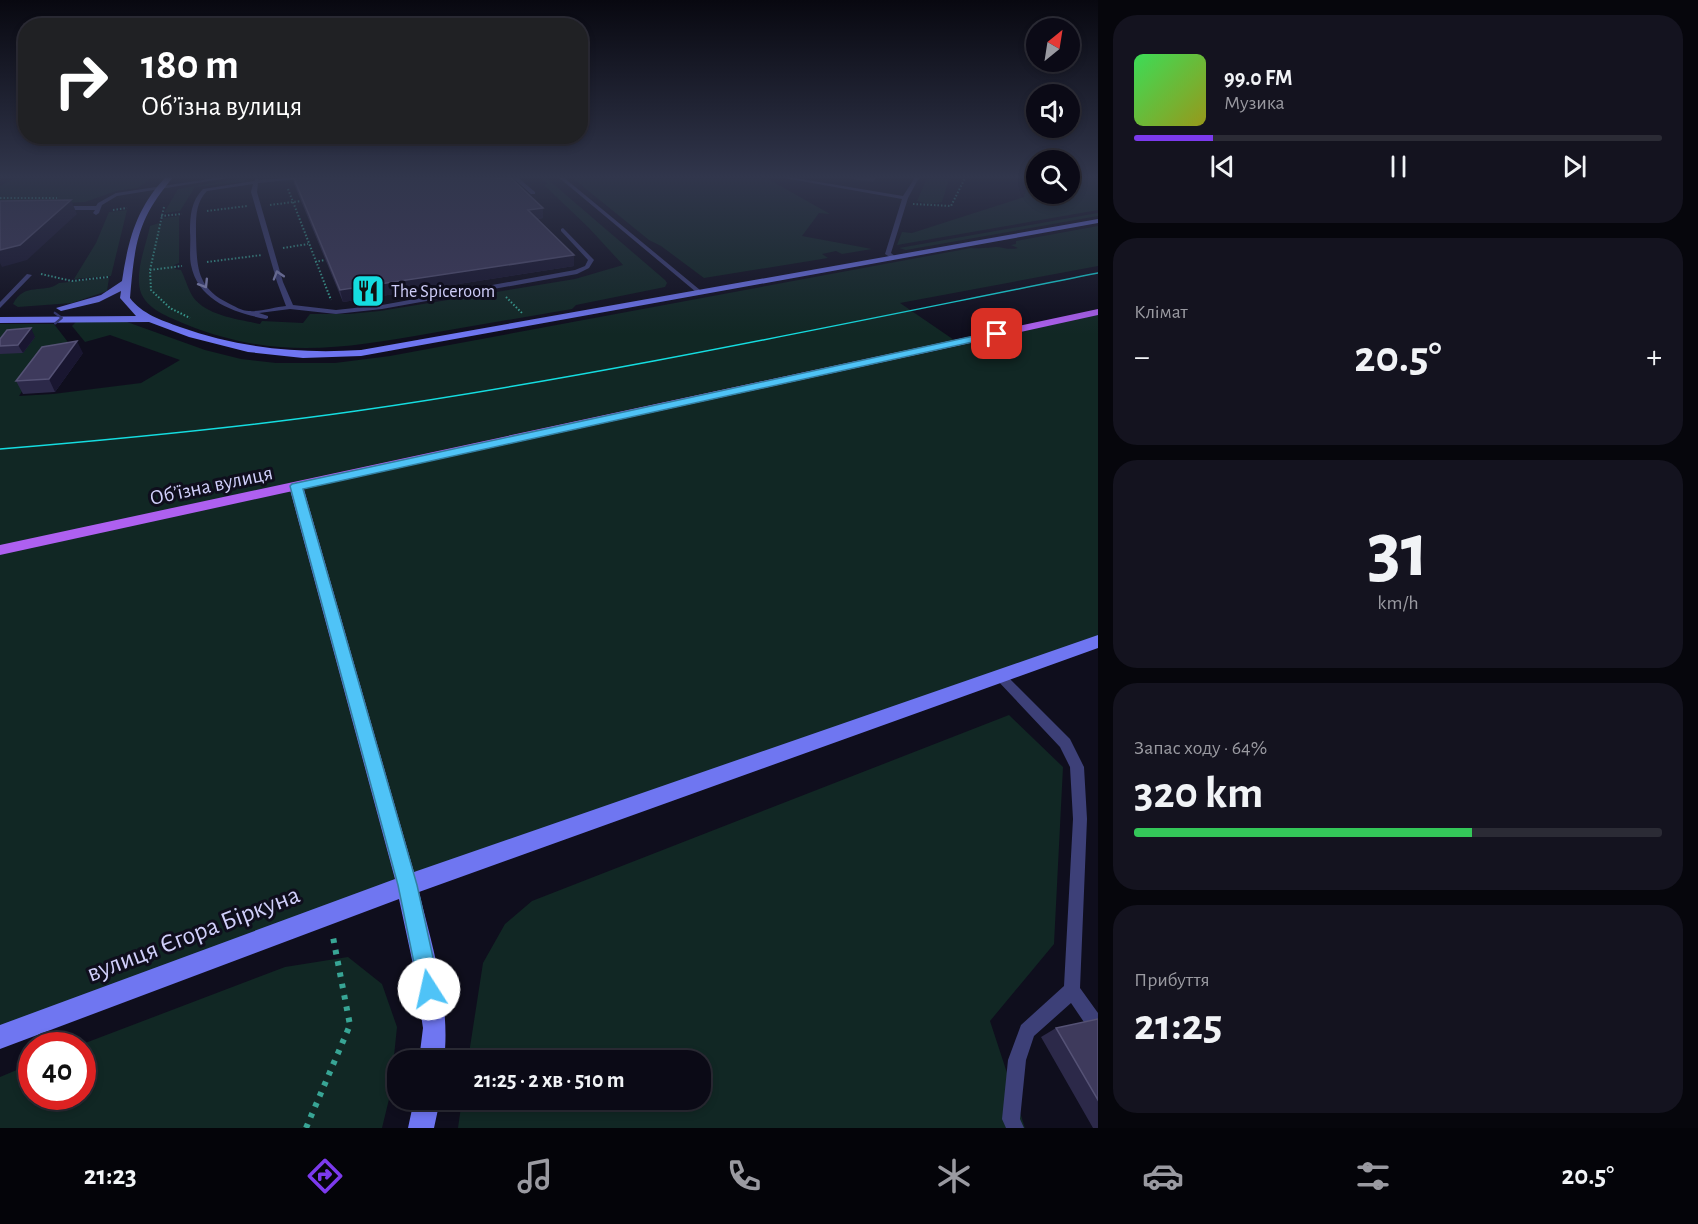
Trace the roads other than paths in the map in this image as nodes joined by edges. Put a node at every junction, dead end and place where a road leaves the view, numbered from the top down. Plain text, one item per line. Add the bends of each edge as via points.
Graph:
1 (137, 229) edge
2 (194, 229) edge
3 (264, 229) edge
4 (623, 229) edge
5 (896, 229) edge
6 (1050, 229) edge
7 (563, 230) dead end
8 (893, 257) junction
9 (29, 275) dead end
10 (127, 279) junction
11 (698, 291) junction
12 (0, 306) edge
13 (290, 307) junction
14 (61, 308) junction
15 (134, 310) junction
16 (0, 311) edge
17 (1098, 312) edge
18 (246, 314) junction
19 (266, 317) dead end
20 (0, 320) edge
21 (152, 320) junction
22 (296, 486) junction
23 (0, 550) edge
24 (1094, 642) edge
25 (1001, 677) junction
26 (407, 885) junction
27 (1072, 990) junction
28 (1098, 1028) edge
29 (0, 1037) edge
30 (433, 1050) edge
31 (425, 1110) edge
32 (422, 1128) edge
33 (1015, 1128) edge

1 - 10 street
2 -> 18 lane via 194,264 209,293 218,302
13 -> 3 lane
4 - 11 lane
5 - 8 lane via 888,254
6 - 8 street
7 - 13 lane via 591,260 577,272 382,307 336,312
8 - 11 street
9 - 12 lane
10 - 14 street via 119,290 104,298
10 - 15 street via 125,298
11 - 21 street via 337,356 256,352 219,344
13 - 18 lane
14 - 15 street
14 - 16 street
15 - 21 street
17 - 22 main road, Обʼїзна вулиця
18 - 19 lane
20 -> 21 street
22 - 23 main road, Обʼїзна вулиця
22 - 26 street
24 - 25 street, вулиця Єгора Біркуна
25 - 26 street, вулиця Єгора Біркуна
25 - 27 lane via 1065,743 1077,766 1080,819
26 - 29 street, вулиця Єгора Біркуна
26 - 30 street via 426,969 435,1028
27 - 28 lane
27 - 33 lane via 1027,1031 1017,1060 1011,1119
31 - 32 street

